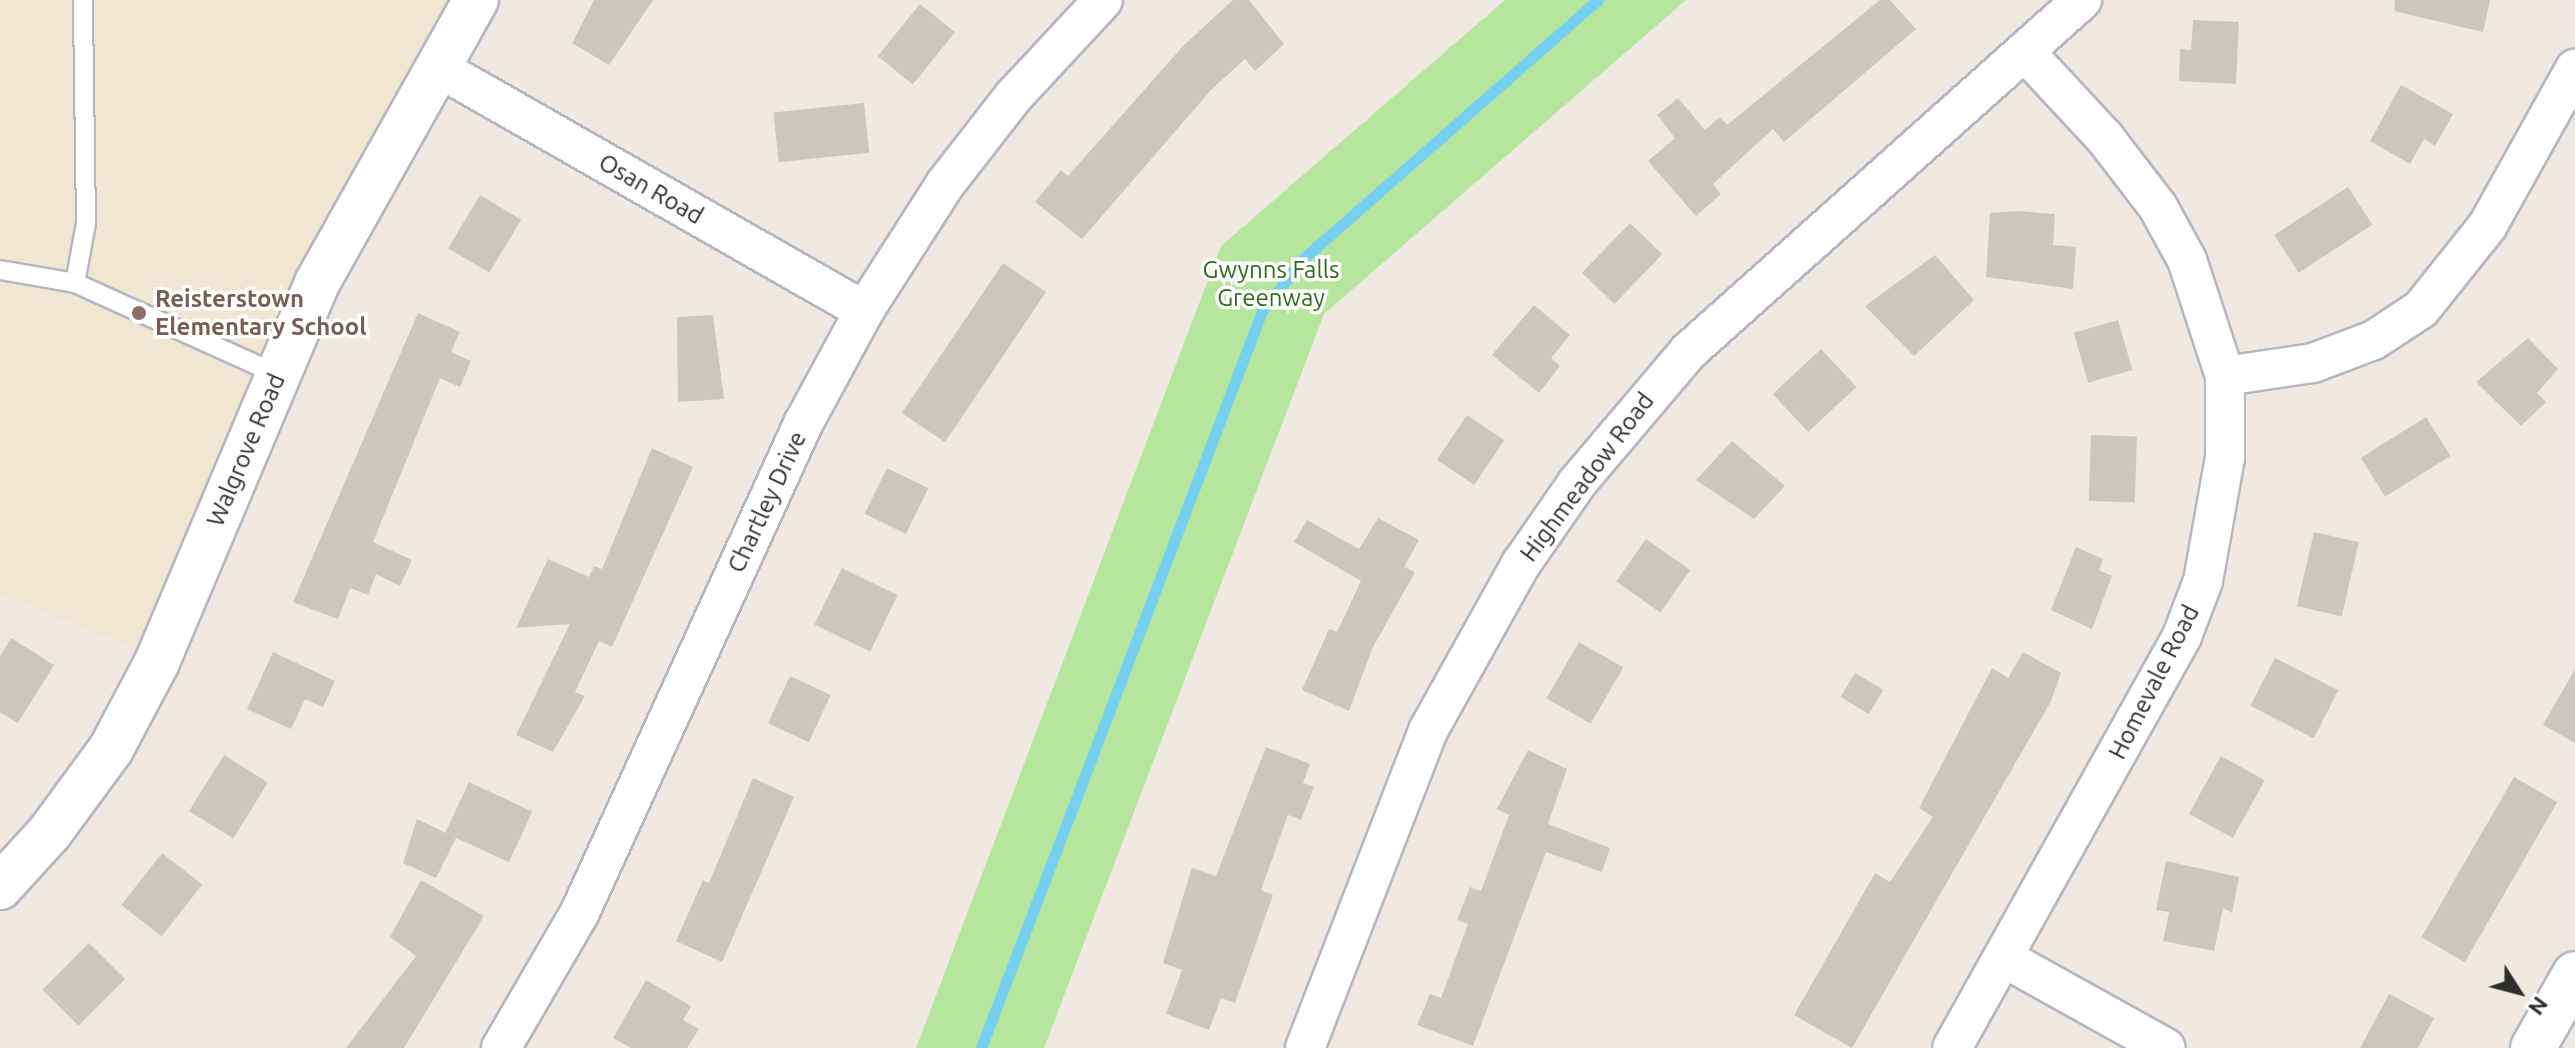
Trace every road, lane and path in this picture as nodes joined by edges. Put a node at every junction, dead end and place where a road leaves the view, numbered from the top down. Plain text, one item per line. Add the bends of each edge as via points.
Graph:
1 (83, 0) edge
2 (476, 0) edge
3 (1103, 0) edge
4 (2082, 0) edge
5 (2026, 53) junction
6 (437, 67) junction
7 (2575, 69) edge
8 (0, 270) edge
9 (75, 283) junction
10 (864, 311) junction
11 (277, 374) junction
12 (2225, 376) junction
13 (0, 887) edge
14 (2004, 958) junction
15 (2575, 974) edge
16 (501, 1048) edge
17 (1305, 1048) edge
18 (1952, 1048) edge
19 (2166, 1048) edge
20 (2533, 1048) edge

1 - 9 lane via 87,209
2 - 6 street, Walgrove Road
3 - 10 street, Chartley Drive via 1013,97 946,183
4 - 5 street, Highmeadow Road
5 - 12 street, Homevale Road via 2158,207 2210,315
5 - 17 street, Highmeadow Road via 1689,351 1577,483 1505,590 1429,729
6 - 10 street, Osan Road
6 - 11 street, Walgrove Road via 317,283
7 - 12 street via 2488,225 2421,309 2374,340 2313,363
8 - 9 lane
9 - 11 lane
10 - 16 street, Chartley Drive via 803,424 580,912
11 - 13 street, Walgrove Road via 157,662 117,737 50,832
12 - 14 street, Homevale Road via 2225,458 2216,527 2182,636
14 - 18 street, Homevale Road
14 - 19 street
15 - 20 street

